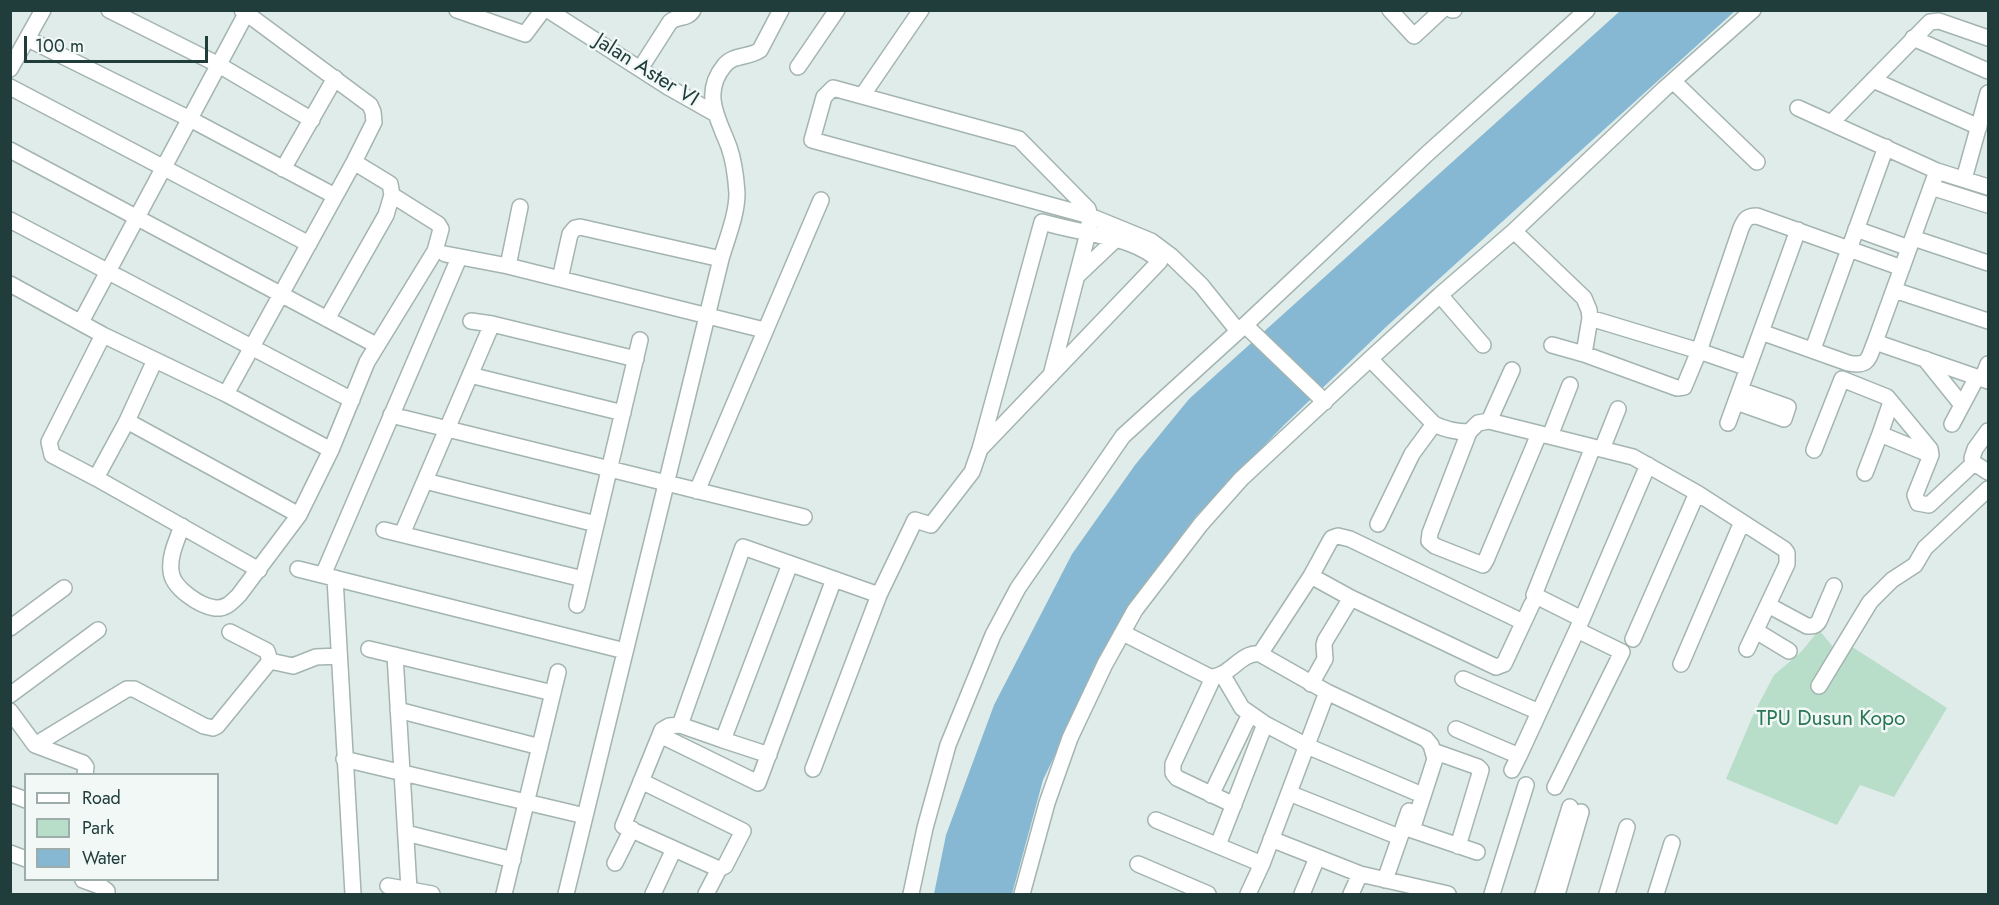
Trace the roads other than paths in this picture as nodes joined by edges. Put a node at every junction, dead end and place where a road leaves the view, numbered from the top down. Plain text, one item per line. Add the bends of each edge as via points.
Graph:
1 (43, 10) edge
2 (109, 10) edge
3 (457, 10) edge
4 (543, 10) edge
5 (548, 10) edge
6 (693, 10) edge
7 (780, 10) edge
8 (837, 10) edge
9 (921, 10) edge
10 (1390, 10) edge
11 (1442, 10) edge
12 (1587, 10) edge
13 (1753, 10) edge
14 (246, 11) edge
15 (1913, 38) junction
16 (1989, 38) edge
17 (28, 39) junction
18 (219, 65) junction
19 (798, 67) dead end
20 (10, 69) edge
21 (640, 69) junction
22 (1989, 71) edge
23 (335, 78) junction
24 (1872, 80) junction
25 (1673, 81) junction
26 (10, 87) edge
27 (1989, 93) edge
28 (862, 96) junction
29 (1798, 108) dead end
30 (714, 113) junction
31 (190, 119) junction
32 (312, 120) junction
33 (1831, 123) junction
34 (1979, 127) junction
35 (1886, 147) junction
36 (10, 150) edge
37 (354, 162) junction
38 (1757, 162) dead end
39 (164, 168) junction
40 (283, 169) junction
41 (1937, 171) junction
42 (1964, 180) junction
43 (1931, 187) junction
44 (1989, 187) edge
45 (392, 195) junction
46 (335, 196) junction
47 (821, 200) dead end
48 (1989, 205) edge
49 (520, 207) dead end
50 (1090, 216) junction
51 (138, 217) junction
52 (10, 220) edge
53 (1856, 229) junction
54 (1798, 230) junction
55 (1514, 231) junction
56 (1088, 233) junction
57 (1116, 239) junction
58 (1911, 243) junction
59 (309, 244) junction
60 (1849, 249) junction
61 (721, 259) junction
62 (1989, 263) edge
63 (508, 266) junction
64 (1902, 268) junction
65 (109, 272) junction
66 (1077, 276) junction
67 (560, 279) junction
68 (10, 284) edge
69 (1894, 290) junction
70 (280, 295) junction
71 (1440, 295) junction
72 (708, 317) junction
73 (1590, 318) junction
74 (327, 319) junction
75 (471, 321) dead end
76 (1989, 321) edge
77 (81, 322) junction
78 (492, 324) junction
79 (1242, 328) junction
80 (764, 330) junction
81 (1761, 332) junction
82 (103, 335) junction
83 (640, 339) dead end
84 (1875, 342) junction
85 (376, 345) junction
86 (1483, 345) dead end
87 (1552, 345) dead end
88 (252, 347) junction
89 (1813, 349) junction
90 (1699, 351) junction
91 (1584, 354) junction
92 (636, 358) junction
93 (1370, 359) junction
94 (1925, 359) junction
95 (155, 360) junction
96 (1848, 363) junction
97 (1989, 364) edge
98 (1748, 368) junction
99 (1512, 370) dead end
100 (470, 375) junction
101 (1051, 375) junction
102 (1842, 379) junction
103 (1982, 379) edge
104 (1570, 385) dead end
105 (226, 394) junction
106 (352, 400) junction
107 (1325, 402) junction
108 (1891, 402) junction
109 (1962, 405) junction
110 (1618, 409) dead end
111 (623, 413) junction
112 (391, 415) junction
113 (127, 421) junction
114 (1490, 421) junction
115 (1728, 423) dead end
116 (1434, 424) junction
117 (1952, 424) dead end
118 (447, 429) junction
119 (1989, 431) edge
120 (1469, 432) junction
121 (1880, 434) junction
122 (1544, 435) junction
123 (1598, 448) junction
124 (980, 449) junction
125 (331, 450) junction
126 (1814, 450) dead end
127 (1931, 455) junction
128 (1974, 463) junction
129 (1648, 465) junction
130 (609, 469) junction
131 (1989, 472) edge
132 (1865, 473) dead end
133 (96, 478) junction
134 (424, 481) junction
135 (667, 484) junction
136 (1989, 489) edge
137 (697, 491) junction
138 (1697, 494) junction
139 (299, 515) junction
140 (804, 518) dead end
141 (1742, 522) junction
142 (596, 524) junction
143 (1378, 524) dead end
144 (182, 526) junction
145 (384, 530) dead end
146 (402, 534) junction
147 (790, 564) junction
148 (298, 569) dead end
149 (259, 570) junction
150 (329, 576) junction
151 (1311, 576) junction
152 (583, 579) junction
153 (834, 579) junction
154 (1834, 586) dead end
155 (64, 588) dead end
156 (879, 596) junction
157 (1351, 598) junction
158 (1532, 604) dead end
159 (577, 605) dead end
160 (1768, 605) junction
161 (1523, 622) junction
162 (1580, 624) junction
163 (10, 628) edge
164 (98, 630) dead end
165 (1756, 631) junction
166 (230, 632) dead end
167 (1123, 633) junction
168 (1633, 639) dead end
169 (369, 649) dead end
170 (1747, 649) dead end
171 (626, 651) junction
172 (1789, 651) dead end
173 (1260, 654) junction
174 (395, 655) junction
175 (339, 656) junction
176 (270, 661) junction
177 (1681, 663) dead end
178 (558, 672) dead end
179 (1218, 676) junction
180 (1463, 679) dead end
181 (1311, 684) junction
182 (1819, 686) dead end
183 (1327, 692) junction
184 (553, 693) junction
185 (10, 695) edge
186 (398, 710) junction
187 (10, 711) edge
188 (1539, 712) junction
189 (1250, 714) junction
190 (1265, 724) junction
191 (680, 725) junction
192 (1456, 729) dead end
193 (660, 735) junction
194 (723, 740) junction
195 (35, 745) junction
196 (1307, 746) junction
197 (540, 747) junction
198 (1432, 748) junction
199 (769, 755) junction
200 (1519, 756) junction
201 (344, 759) junction
202 (813, 770) dead end
203 (1512, 770) dead end
204 (402, 771) junction
205 (85, 773) edge
206 (641, 781) junction
207 (1526, 785) dead end
208 (1555, 787) dead end
209 (1415, 792) junction
210 (1289, 793) junction
211 (1211, 795) junction
212 (527, 802) junction
213 (1234, 805) junction
214 (1576, 809) dead end
215 (585, 816) junction
216 (1156, 820) dead end
217 (1627, 826) dead end
218 (632, 830) junction
219 (1405, 832) junction
220 (406, 833) junction
221 (1271, 839) junction
222 (1672, 843) dead end
223 (1218, 845) junction
224 (1458, 846) junction
225 (674, 849) junction
226 (1477, 852) dead end
227 (1317, 858) junction
228 (513, 860) junction
229 (615, 862) dead end
230 (1138, 864) dead end
231 (1262, 864) junction
232 (719, 869) junction
233 (1360, 874) junction
234 (1385, 880) junction
235 (88, 881) edge
236 (388, 886) dead end
237 (410, 889) junction
238 (1408, 890) edge
239 (1554, 892) edge
240 (107, 894) edge
241 (354, 894) edge
242 (432, 894) edge
243 (504, 894) edge
244 (567, 894) edge
245 (653, 894) edge
246 (706, 894) edge
247 (910, 894) edge
248 (1022, 894) edge
249 (1208, 894) edge
250 (1248, 894) edge
251 (1302, 894) edge
252 (1351, 894) edge
253 (1448, 894) edge
254 (1492, 894) edge
255 (1607, 894) edge
256 (1656, 894) edge

1 - 17 street
2 - 18 street
3 - 4 street via 525,34
5 - 21 street, Jalan Aster VI
6 - 21 street via 687,17 670,22
7 - 30 street via 760,50 734,58 722,67 713,91
8 - 19 street
9 - 28 street
10 - 11 street via 1414,36
12 - 79 street
13 - 25 street
14 - 18 street
14 - 23 street
15 - 16 street via 1934,20
15 - 22 street
15 - 24 street
17 - 20 street
17 - 31 street
18 - 31 street
18 - 32 street
21 - 30 street, Jalan Aster VI
23 - 32 street
23 - 37 street via 370,105 373,112 374,122
24 - 33 street
24 - 34 street
25 - 38 street
25 - 55 street
26 - 39 street
27 - 34 street
28 - 50 street via 1019,139 1088,209
28 - 50 street via 833,88 824,97 812,140
29 - 33 street
30 - 61 street via 730,149 737,192
31 - 39 street
31 - 40 street
32 - 40 street
33 - 35 street
34 - 42 street
35 - 41 street
35 - 53 street
36 - 51 street
37 - 45 street via 390,184
37 - 46 street
39 - 51 street
39 - 59 street
40 - 46 street
41 - 42 street
41 - 43 street
42 - 44 street
43 - 48 street
43 - 58 street
45 - 74 street via 386,216
45 - 85 street via 441,229 435,250
46 - 59 street
47 - 80 street
49 - 63 street
50 - 56 street
50 - 79 street via 1151,241
51 - 65 street
51 - 70 street
52 - 65 street
53 - 58 street
53 - 60 street
54 - 60 street
54 - 81 street
54 - 90 street via 1757,216 1744,220
55 - 71 street
55 - 73 street via 1584,298
56 - 57 street
56 - 66 street
56 - 124 street via 1042,222
57 - 66 street
57 - 101 street via 1132,243 1160,261
58 - 62 street
58 - 64 street
59 - 70 street
60 - 64 street
60 - 89 street
61 - 67 street via 580,227 570,234
61 - 72 street
63 - 67 street
63 - 112 street via 452,256
64 - 69 street
65 - 77 street
65 - 88 street
66 - 101 street
67 - 72 street
68 - 77 street
69 - 76 street
69 - 84 street
70 - 74 street
70 - 88 street
71 - 86 street
71 - 93 street
72 - 80 street
72 - 135 street
73 - 90 street
73 - 91 street
74 - 85 street
75 - 78 street
77 - 82 street
78 - 92 street
78 - 100 street
79 - 107 street
79 - 247 street via 1123,435 1018,588 993,635 948,745
80 - 137 street
81 - 89 street
81 - 98 street
82 - 95 street
82 - 133 street via 49,442 52,455
83 - 92 street
84 - 94 street
84 - 96 street via 1868,361 1860,365
85 - 106 street
87 - 91 street
88 - 105 street
88 - 106 street
89 - 96 street
90 - 91 street via 1681,388
90 - 98 street
92 - 111 street
93 - 107 street
93 - 116 street
94 - 103 street
94 - 109 street
95 - 105 street
95 - 113 street
96 - 102 street
97 - 103 street
98 - 115 street
99 - 114 street
100 - 111 street
100 - 118 street
101 - 124 street
102 - 108 street
102 - 126 street
103 - 109 street
104 - 122 street
105 - 125 street
106 - 125 street
107 - 167 street via 1241,480 1201,524 1135,610
108 - 121 street
108 - 127 street
109 - 117 street
110 - 123 street
111 - 130 street
112 - 118 street
112 - 150 street
113 - 133 street
113 - 139 street
114 - 120 street via 1478,423
114 - 122 street
116 - 120 street
116 - 143 street via 1412,454
118 - 130 street
118 - 134 street
119 - 128 street via 1975,449
120 - 122 street via 1429,541 1483,565
121 - 127 street
121 - 132 street
122 - 123 street
123 - 129 street
123 - 162 street via 1533,595
124 - 156 street via 972,472 931,525 915,520
125 - 139 street
127 - 128 street via 1915,495 1923,505 1929,505
128 - 131 street
129 - 138 street
129 - 162 street
130 - 135 street
130 - 142 street
133 - 144 street
134 - 142 street
134 - 146 street
135 - 137 street
135 - 171 street
136 - 182 street via 1925,548 1916,565 1892,580 1870,602
137 - 140 street
138 - 141 street
138 - 168 street
139 - 149 street
141 - 160 street via 1787,553 1785,569
141 - 177 street
142 - 152 street
144 - 149 street
144 - 149 street via 170,572 175,584 186,593 216,608 228,606
145 - 146 street
146 - 152 street
147 - 153 street
147 - 191 street via 743,547
147 - 194 street
148 - 150 street
150 - 171 street
150 - 175 street
151 - 157 street
151 - 161 street via 1332,538 1344,537
151 - 173 street
152 - 159 street
153 - 156 street
153 - 199 street
154 - 160 street via 1819,621 1812,626
155 - 163 street
156 - 202 street
157 - 161 street via 1496,667 1504,664
157 - 181 street via 1325,641 1325,659
158 - 161 street
160 - 165 street
162 - 188 street
162 - 208 street via 1622,652
164 - 185 street
165 - 170 street
165 - 172 street
166 - 176 street via 267,651
167 - 179 street via 1206,676
167 - 248 street via 1070,738
169 - 174 street
171 - 215 street
173 - 179 street via 1252,654
173 - 181 street
174 - 184 street
174 - 186 street
175 - 176 street via 316,657 293,666
175 - 201 street
176 - 195 street via 213,728 127,689
178 - 184 street
179 - 189 street
179 - 211 street via 1172,768 1177,778
180 - 188 street
181 - 183 street
183 - 196 street
183 - 198 street via 1426,739
184 - 197 street
186 - 197 street
186 - 204 street
187 - 195 street
188 - 200 street
189 - 190 street
189 - 211 street
190 - 196 street
190 - 213 street
191 - 193 street via 669,726
191 - 194 street
192 - 200 street
193 - 199 street via 758,783
193 - 206 street
194 - 199 street
195 - 205 street via 83,763
196 - 209 street
196 - 210 street
197 - 212 street
198 - 209 street
198 - 219 street via 1435,759
198 - 224 street via 1480,770
200 - 203 street
201 - 204 street
201 - 241 street
204 - 212 street
204 - 220 street
206 - 218 street via 623,826
206 - 232 street via 743,831 725,866
207 - 254 street
209 - 219 street
210 - 219 street
210 - 221 street
211 - 213 street
212 - 215 street
212 - 228 street
213 - 223 street
214 - 239 street
215 - 244 street
216 - 223 street
217 - 255 street
218 - 225 street
218 - 229 street
219 - 224 street
219 - 234 street
220 - 228 street
220 - 237 street
221 - 227 street
221 - 231 street
222 - 256 street
223 - 231 street
224 - 226 street
225 - 232 street
225 - 245 street
227 - 233 street
227 - 251 street
228 - 243 street
230 - 249 street
231 - 250 street
232 - 246 street
233 - 234 street
233 - 252 street
234 - 238 street
235 - 240 street via 102,887
236 - 237 street
237 - 242 street
238 - 253 street

